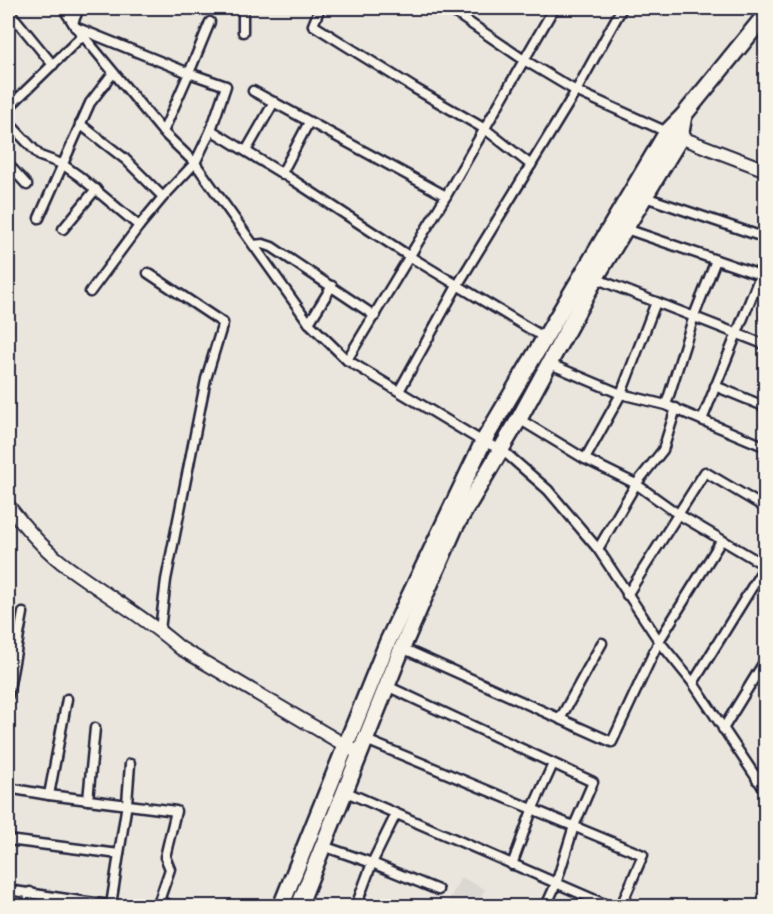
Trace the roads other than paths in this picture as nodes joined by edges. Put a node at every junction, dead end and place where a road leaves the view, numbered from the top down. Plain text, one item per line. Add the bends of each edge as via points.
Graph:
1 (63, 8) edge
2 (79, 8) edge
3 (243, 8) edge
4 (320, 8) edge
5 (448, 8) edge
6 (468, 8) edge
7 (554, 8) edge
8 (621, 8) edge
9 (9, 13) edge
10 (765, 14) edge
11 (463, 17) junction
12 (210, 22) dead end
13 (74, 25) junction
14 (243, 32) dead end
15 (82, 36) junction
16 (524, 60) junction
17 (53, 65) junction
18 (113, 73) junction
19 (189, 73) junction
20 (253, 91) dead end
21 (576, 91) junction
22 (274, 102) junction
23 (8, 108) edge
24 (8, 122) edge
25 (309, 122) junction
26 (80, 124) junction
27 (211, 129) junction
28 (485, 129) junction
29 (163, 132) junction
30 (674, 135) junction
31 (246, 151) junction
32 (8, 164) edge
33 (62, 164) junction
34 (195, 164) junction
35 (531, 165) junction
36 (765, 170) edge
37 (282, 173) junction
38 (27, 185) dead end
39 (96, 189) junction
40 (446, 196) junction
41 (163, 197) junction
42 (645, 197) junction
43 (39, 218) dead end
44 (139, 226) junction
45 (63, 229) dead end
46 (626, 229) junction
47 (765, 238) edge
48 (254, 245) junction
49 (409, 256) junction
50 (716, 260) junction
51 (765, 261) edge
52 (148, 273) dead end
53 (760, 275) junction
54 (597, 279) junction
55 (757, 284) junction
56 (332, 286) junction
57 (457, 286) junction
58 (765, 289) edge
59 (90, 292) dead end
60 (656, 302) junction
61 (375, 316) junction
62 (694, 316) junction
63 (309, 323) junction
64 (737, 333) junction
65 (544, 338) junction
66 (765, 345) edge
67 (347, 360) junction
68 (550, 364) junction
69 (715, 386) junction
70 (399, 391) junction
71 (621, 394) junction
72 (666, 405) junction
73 (765, 407) edge
74 (676, 408) junction
75 (519, 419) junction
76 (702, 420) junction
77 (483, 442) junction
78 (765, 447) edge
79 (501, 449) junction
80 (585, 459) junction
81 (636, 484) junction
82 (8, 505) edge
83 (765, 508) edge
84 (678, 514) junction
85 (721, 541) junction
86 (598, 549) junction
87 (765, 566) edge
88 (627, 595) junction
89 (23, 612) dead end
90 (160, 630) junction
91 (659, 641) junction
92 (602, 643) dead end
93 (402, 648) junction
94 (765, 658) edge
95 (9, 681) edge
96 (693, 683) junction
97 (387, 686) junction
98 (8, 695) edge
99 (67, 699) dead end
100 (560, 719) junction
101 (95, 728) dead end
102 (723, 729) junction
103 (366, 740) junction
104 (346, 744) junction
105 (360, 754) junction
106 (130, 764) dead end
107 (554, 764) junction
108 (765, 767) edge
109 (757, 780) junction
110 (8, 788) edge
111 (344, 791) junction
112 (765, 792) edge
113 (49, 795) junction
114 (88, 800) junction
115 (127, 803) junction
116 (532, 810) junction
117 (396, 814) junction
118 (574, 826) junction
119 (8, 840) edge
120 (323, 846) junction
121 (119, 854) junction
122 (372, 863) junction
123 (512, 866) junction
124 (556, 884) junction
125 (8, 890) edge
126 (438, 890) dead end
127 (30, 892) junction
128 (79, 904) edge
129 (158, 904) edge
130 (27, 906) edge
131 (112, 906) edge
132 (172, 906) edge
133 (281, 906) edge
134 (299, 906) edge
135 (358, 906) edge
136 (546, 906) edge
137 (609, 906) edge
138 (621, 906) edge

1 - 13 street
2 - 13 street
3 - 14 street
4 - 28 street via 313,25
5 - 11 street
6 - 11 street
7 - 16 street
8 - 21 street
9 - 17 street
10 - 30 highway via 684,116
11 - 16 street
12 - 19 street
13 - 15 street
13 - 19 street
15 - 17 street
15 - 18 street
16 - 21 street
16 - 28 street
17 - 23 street
18 - 26 street via 90,103
18 - 29 street
19 - 27 street via 226,86
19 - 29 street
20 - 22 street
21 - 30 street
21 - 35 street
22 - 25 street
22 - 31 street
24 - 33 street via 40,156
25 - 37 street
25 - 40 street
26 - 33 street
26 - 41 street via 125,159
27 - 31 street
27 - 34 street
28 - 35 street
28 - 40 street
29 - 34 street
30 - 36 street
30 - 42 highway
30 - 65 highway
31 - 37 street
32 - 38 street
33 - 39 street
33 - 43 street
34 - 41 street
34 - 48 street
35 - 57 street
37 - 49 street
39 - 44 street
39 - 45 street
40 - 49 street
41 - 44 street
42 - 46 highway
42 - 47 street
44 - 59 street
46 - 50 street
46 - 54 highway
48 - 56 street via 269,245
48 - 63 street
49 - 57 street
49 - 61 street
50 - 53 street
50 - 62 street
51 - 53 street
52 - 90 street via 223,323 206,379 166,580
53 - 55 street
54 - 60 street
54 - 68 highway
55 - 58 street
55 - 64 street
56 - 61 street
56 - 63 street
57 - 65 street
57 - 70 street
60 - 62 street
60 - 71 street
61 - 67 street
62 - 64 street
62 - 72 street
63 - 67 street
64 - 66 street
64 - 69 street
65 - 77 highway
67 - 70 street
68 - 71 street
68 - 75 highway
69 - 73 street
69 - 76 street
70 - 77 street
71 - 72 street
71 - 80 street
72 - 74 street
74 - 76 street
74 - 81 street via 663,450
75 - 79 highway
75 - 80 street
76 - 78 street
77 - 79 street
77 - 104 highway via 388,641
79 - 86 street via 552,495
79 - 93 highway via 455,527
80 - 81 street
81 - 84 street
81 - 86 street
82 - 90 street via 59,561
83 - 84 street via 705,472
84 - 85 street
84 - 88 street
85 - 87 street
85 - 91 street
86 - 88 street
87 - 96 street
88 - 91 street
89 - 95 street
90 - 104 street via 180,648
91 - 96 street
91 - 100 street via 612,742
92 - 100 street
93 - 97 highway
93 - 100 street
94 - 102 street
95 - 98 street
96 - 102 street
97 - 103 highway
97 - 107 street
99 - 113 street
101 - 114 street
102 - 109 street
103 - 105 highway
103 - 116 street
104 - 105 street
104 - 133 highway
105 - 111 highway
106 - 115 street
107 - 116 street
107 - 118 street via 593,782
108 - 109 street
109 - 112 street
110 - 113 street
111 - 117 street
111 - 120 highway
113 - 114 street
114 - 115 street
115 - 121 street
115 - 129 street via 176,811 165,857 170,869
116 - 118 street
116 - 123 street
117 - 122 street
117 - 123 street
118 - 124 street
118 - 138 street via 643,855
119 - 121 street
120 - 122 street
120 - 134 highway
121 - 131 street
122 - 126 street
122 - 135 street
123 - 124 street
124 - 136 street
124 - 137 street
125 - 127 street
127 - 128 street
127 - 130 street
128 - 131 street
129 - 132 street

